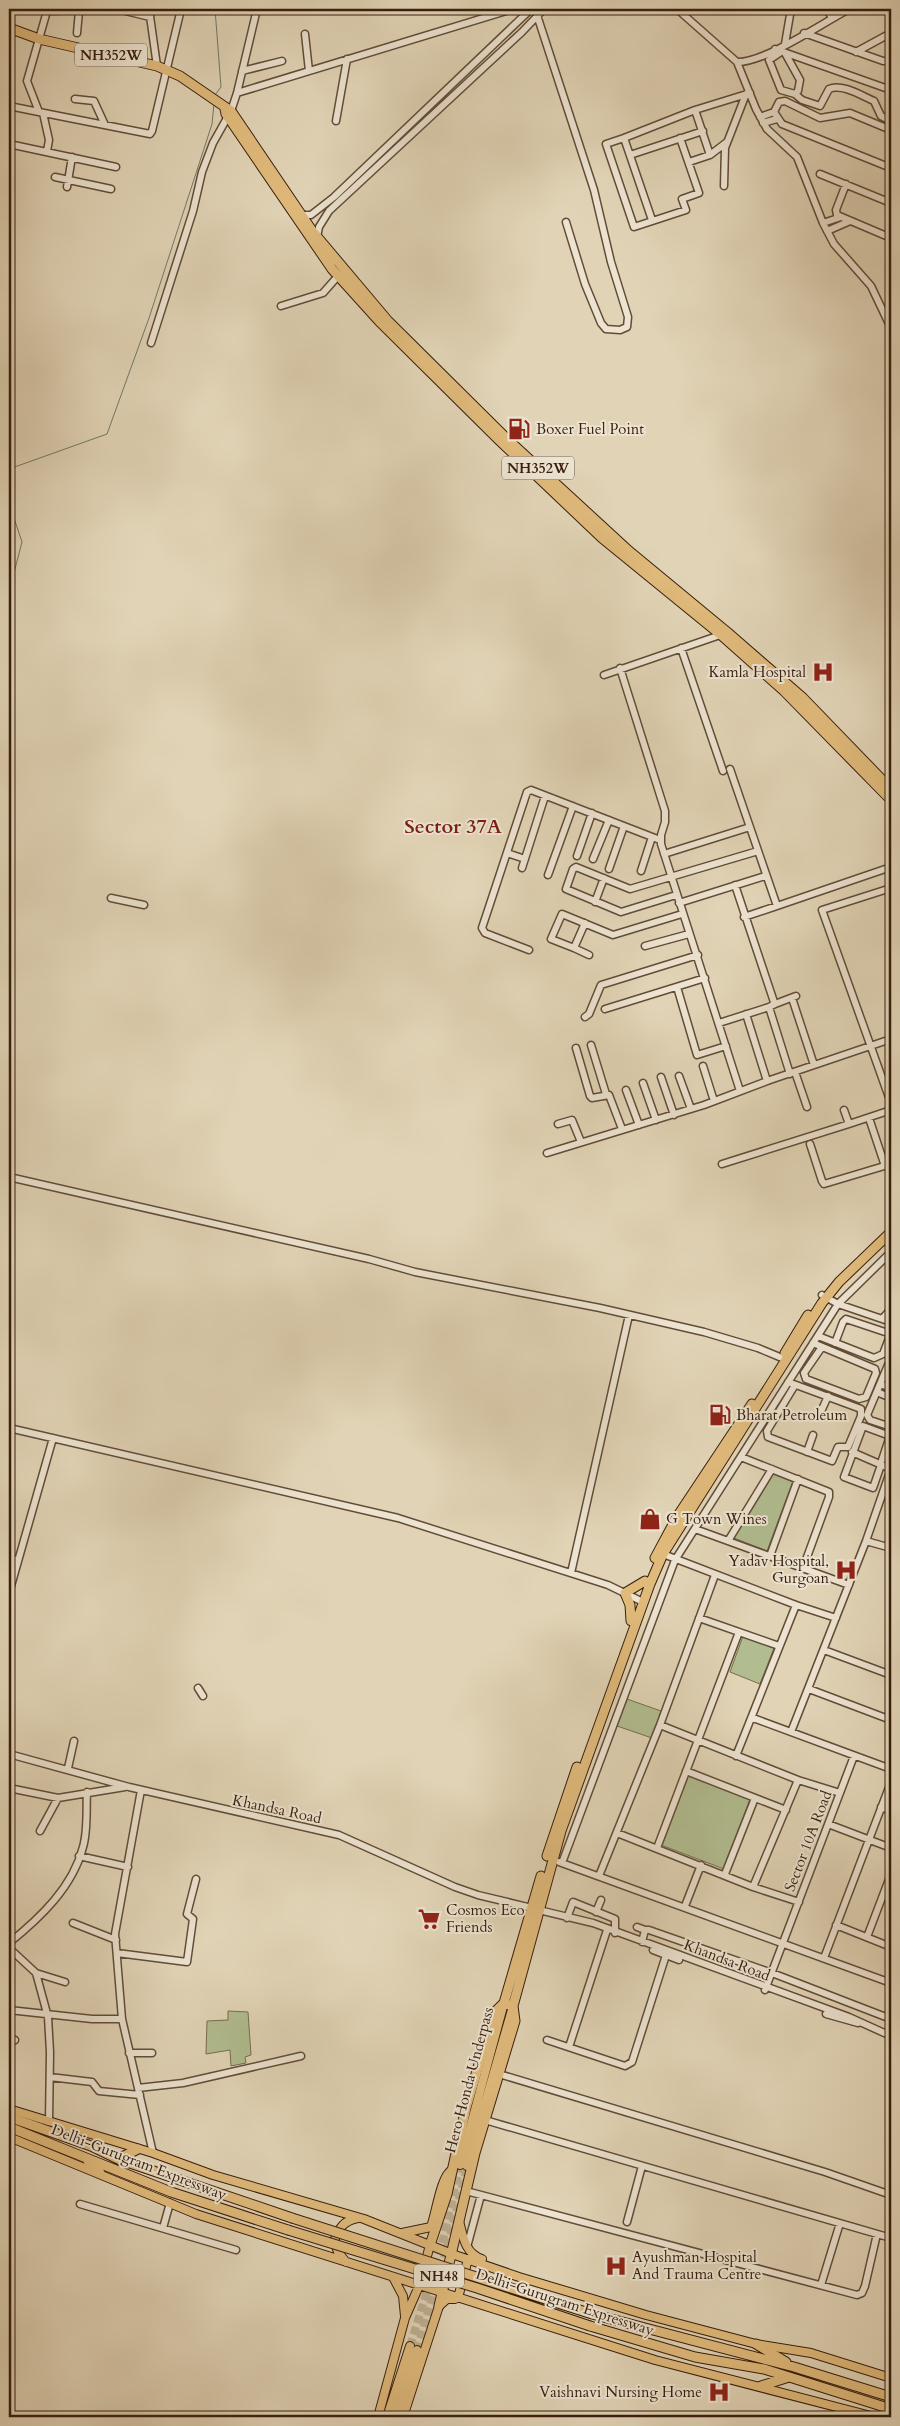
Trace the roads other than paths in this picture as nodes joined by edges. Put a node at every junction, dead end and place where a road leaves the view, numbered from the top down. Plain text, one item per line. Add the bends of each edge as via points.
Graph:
1 (109, 9) edge
2 (123, 9) edge
3 (149, 9) edge
4 (181, 9) edge
5 (257, 9) edge
6 (513, 9) edge
7 (544, 9) edge
8 (677, 9) edge
9 (791, 9) edge
10 (827, 9) edge
11 (848, 9) edge
12 (44, 10) edge
13 (79, 11) junction
14 (534, 11) edge
15 (150, 17) junction
16 (832, 18) junction
17 (9, 28) edge
18 (891, 33) edge
19 (77, 34) dead end
20 (305, 34) dead end
21 (804, 34) junction
22 (39, 38) junction
23 (785, 44) junction
24 (780, 51) junction
25 (856, 52) junction
26 (891, 56) edge
27 (347, 59) junction
28 (282, 61) dead end
29 (737, 62) junction
30 (161, 67) junction
31 (242, 71) junction
32 (309, 71) junction
33 (891, 90) edge
34 (237, 93) junction
35 (748, 94) junction
36 (795, 94) junction
37 (75, 100) dead end
38 (9, 106) edge
39 (695, 110) junction
40 (226, 111) junction
41 (41, 112) junction
42 (774, 112) junction
43 (777, 118) junction
44 (762, 120) junction
45 (336, 121) dead end
46 (891, 121) edge
47 (105, 125) junction
48 (891, 130) edge
49 (703, 131) junction
50 (624, 138) junction
51 (680, 138) junction
52 (727, 142) junction
53 (9, 144) edge
54 (47, 151) junction
55 (630, 155) junction
56 (710, 155) junction
57 (72, 158) junction
58 (689, 162) junction
59 (116, 167) dead end
60 (891, 168) edge
61 (820, 174) dead end
62 (55, 177) dead end
63 (68, 183) junction
64 (846, 184) junction
65 (724, 186) dead end
66 (110, 189) dead end
67 (891, 203) edge
68 (321, 208) junction
69 (328, 213) junction
70 (300, 215) junction
71 (841, 217) junction
72 (652, 220) junction
73 (850, 221) junction
74 (566, 222) dead end
75 (823, 224) junction
76 (827, 230) junction
77 (316, 237) junction
78 (891, 238) edge
79 (338, 276) junction
80 (281, 306) dead end
81 (891, 328) edge
82 (151, 343) dead end
83 (504, 441) junction
84 (724, 633) junction
85 (681, 648) junction
86 (620, 668) junction
87 (604, 675) dead end
88 (730, 769) dead end
89 (723, 771) dead end
90 (891, 789) edge
91 (545, 796) junction
92 (891, 800) edge
93 (572, 806) junction
94 (592, 813) junction
95 (609, 820) junction
96 (624, 826) junction
97 (750, 827) junction
98 (652, 837) junction
99 (660, 840) junction
100 (758, 851) junction
101 (507, 853) junction
102 (664, 854) junction
103 (577, 856) dead end
104 (525, 859) junction
105 (593, 859) dead end
106 (891, 867) edge
107 (522, 868) dead end
108 (609, 869) dead end
109 (640, 871) dead end
110 (548, 875) dead end
111 (765, 876) junction
112 (670, 877) junction
113 (604, 878) junction
114 (735, 885) junction
115 (891, 888) edge
116 (676, 895) junction
117 (111, 898) dead end
118 (595, 902) junction
119 (679, 904) junction
120 (144, 905) dead end
121 (777, 906) junction
122 (682, 914) junction
123 (744, 916) junction
124 (585, 923) junction
125 (689, 934) junction
126 (645, 946) dead end
127 (574, 948) junction
128 (529, 950) dead end
129 (589, 955) dead end
130 (698, 955) junction
131 (705, 978) junction
132 (677, 987) junction
133 (772, 1005) junction
134 (605, 1009) dead end
135 (746, 1014) junction
136 (585, 1017) dead end
137 (719, 1024) junction
138 (891, 1039) edge
139 (590, 1045) dead end
140 (726, 1046) junction
141 (872, 1046) junction
142 (576, 1048) dead end
143 (814, 1065) junction
144 (703, 1066) dead end
145 (792, 1073) junction
146 (679, 1076) dead end
147 (661, 1077) dead end
148 (767, 1081) junction
149 (643, 1083) dead end
150 (626, 1090) dead end
151 (740, 1091) junction
152 (606, 1094) junction
153 (890, 1098) edge
154 (714, 1101) junction
155 (806, 1107) dead end
156 (691, 1109) junction
157 (844, 1110) dead end
158 (891, 1110) edge
159 (674, 1115) junction
160 (869, 1118) junction
161 (656, 1120) junction
162 (558, 1124) dead end
163 (849, 1124) junction
164 (639, 1125) junction
165 (622, 1129) junction
166 (581, 1142) junction
167 (810, 1144) dead end
168 (547, 1153) dead end
169 (722, 1164) dead end
170 (888, 1165) edge
171 (9, 1177) edge
172 (891, 1225) edge
173 (891, 1232) edge
174 (874, 1245) junction
175 (891, 1252) edge
176 (824, 1297) junction
177 (838, 1304) junction
178 (891, 1310) edge
179 (629, 1315) junction
180 (883, 1318) junction
181 (891, 1322) edge
182 (891, 1334) edge
183 (818, 1336) junction
184 (813, 1343) junction
185 (835, 1343) junction
186 (822, 1347) junction
187 (782, 1358) junction
188 (891, 1358) edge
189 (792, 1384) junction
190 (880, 1384) junction
191 (891, 1388) edge
192 (876, 1392) junction
193 (828, 1396) junction
194 (891, 1398) edge
195 (819, 1416) dead end
196 (891, 1427) edge
197 (9, 1428) edge
198 (813, 1435) dead end
199 (53, 1438) junction
200 (853, 1451) junction
201 (807, 1452) junction
202 (741, 1457) junction
203 (882, 1463) junction
204 (891, 1464) edge
205 (772, 1469) junction
206 (798, 1479) junction
207 (680, 1519) junction
208 (695, 1529) junction
209 (728, 1541) junction
210 (866, 1541) junction
211 (891, 1548) edge
212 (663, 1554) junction
213 (770, 1556) junction
214 (9, 1558) edge
215 (16, 1560) junction
216 (675, 1560) junction
217 (803, 1568) junction
218 (571, 1573) junction
219 (715, 1575) junction
220 (645, 1581) junction
221 (849, 1585) junction
222 (9, 1592) edge
223 (625, 1593) junction
224 (641, 1600) junction
225 (796, 1605) junction
226 (699, 1618) junction
227 (836, 1618) junction
228 (631, 1621) junction
229 (739, 1632) junction
230 (779, 1646) junction
231 (824, 1650) junction
232 (891, 1675) edge
233 (198, 1688) dead end
234 (809, 1689) junction
235 (203, 1696) dead end
236 (753, 1718) junction
237 (891, 1720) edge
238 (660, 1725) junction
239 (791, 1732) junction
240 (698, 1739) junction
241 (74, 1741) dead end
242 (9, 1754) edge
243 (736, 1756) junction
244 (854, 1756) junction
245 (68, 1768) junction
246 (891, 1769) edge
247 (686, 1771) junction
248 (798, 1780) junction
249 (891, 1782) edge
250 (129, 1787) junction
251 (9, 1788) edge
252 (141, 1790) junction
253 (88, 1792) junction
254 (840, 1793) junction
255 (58, 1798) junction
256 (755, 1798) junction
257 (880, 1807) junction
258 (786, 1810) junction
259 (891, 1811) edge
260 (828, 1824) junction
261 (558, 1830) junction
262 (40, 1831) dead end
263 (616, 1833) junction
264 (868, 1840) junction
265 (657, 1848) junction
266 (891, 1848) edge
267 (79, 1856) junction
268 (551, 1860) junction
269 (562, 1863) junction
270 (701, 1865) junction
271 (128, 1867) junction
272 (725, 1874) junction
273 (891, 1874) edge
274 (599, 1876) junction
275 (196, 1879) dead end
276 (753, 1887) junction
277 (601, 1900) dead end
278 (799, 1902) junction
279 (685, 1906) junction
280 (536, 1909) junction
281 (596, 1912) junction
282 (566, 1918) junction
283 (73, 1922) dead end
284 (836, 1926) junction
285 (637, 1927) dead end
286 (645, 1930) junction
287 (607, 1932) junction
288 (615, 1933) junction
289 (867, 1937) junction
290 (116, 1940) junction
291 (642, 1942) junction
292 (9, 1943) edge
293 (783, 1943) junction
294 (891, 1947) edge
295 (9, 1948) edge
296 (117, 1953) junction
297 (666, 1953) junction
298 (824, 1958) junction
299 (772, 1973) junction
300 (36, 1974) junction
301 (65, 1982) dead end
302 (891, 1983) edge
303 (766, 1990) junction
304 (509, 2004) junction
305 (9, 2010) edge
306 (46, 2013) junction
307 (122, 2019) junction
308 (891, 2019) edge
309 (891, 2036) edge
310 (547, 2040) dead end
311 (569, 2047) junction
312 (129, 2053) junction
313 (152, 2053) dead end
314 (301, 2056) dead end
315 (499, 2074) junction
316 (50, 2077) junction
317 (138, 2088) junction
318 (140, 2095) junction
319 (9, 2109) edge
320 (9, 2118) edge
321 (485, 2120) junction
322 (48, 2122) junction
323 (9, 2127) edge
324 (9, 2136) edge
325 (65, 2149) junction
326 (138, 2149) junction
327 (51, 2153) junction
328 (153, 2153) junction
329 (85, 2157) junction
330 (118, 2158) junction
331 (642, 2166) junction
332 (460, 2167) junction
333 (100, 2173) junction
334 (466, 2191) junction
335 (481, 2195) junction
336 (891, 2195) edge
337 (170, 2203) junction
338 (80, 2204) dead end
339 (359, 2218) junction
340 (459, 2221) junction
341 (627, 2222) dead end
342 (840, 2223) junction
343 (163, 2228) junction
344 (400, 2234) junction
345 (877, 2234) junction
346 (434, 2235) junction
347 (413, 2238) junction
348 (891, 2238) edge
349 (430, 2245) junction
350 (468, 2248) junction
351 (236, 2250) dead end
352 (452, 2254) junction
353 (468, 2259) junction
354 (346, 2262) junction
355 (510, 2273) junction
356 (393, 2277) junction
357 (820, 2285) junction
358 (419, 2286) junction
359 (443, 2293) junction
360 (461, 2299) junction
361 (439, 2306) junction
362 (405, 2318) junction
363 (756, 2344) junction
364 (794, 2367) junction
365 (789, 2377) junction
366 (891, 2378) edge
367 (761, 2386) junction
368 (891, 2397) edge
369 (891, 2410) edge
370 (378, 2417) edge
371 (387, 2417) edge
372 (395, 2417) edge
373 (403, 2417) edge
374 (875, 2417) edge

1 - 2 street
1 - 13 street
2 - 15 street
3 - 15 street
4 - 30 street
5 - 31 street
6 - 27 street
7 - 14 street
8 - 29 street
9 - 23 street
10 - 16 street
11 - 16 street
12 - 13 street
12 - 22 street
13 - 19 street
14 - 68 street
14 - 69 street
14 - 74 street via 594,190 628,317 627,327 606,329 602,323 585,284
15 - 30 street
16 - 21 street
17 - 22 highway, NH352W
18 - 25 street
20 - 32 street
21 - 23 street
21 - 25 street
22 - 30 highway, NH352W
22 - 41 street via 27,81
23 - 24 street
24 - 29 street
24 - 33 street
24 - 36 street via 800,80
24 - 36 street via 769,60 782,90
25 - 26 street via 887,61
27 - 32 street
27 - 45 street
28 - 31 street
29 - 35 street
30 - 40 highway, NH352W via 180,76
30 - 47 street via 151,133
31 - 34 street
32 - 34 street
34 - 40 street
35 - 39 street
35 - 44 street
35 - 52 street
36 - 46 street via 820,106 829,90 836,87 874,101 881,116
37 - 47 street via 94,101
38 - 41 street
39 - 49 street
39 - 50 street
40 - 70 highway, NH352W
40 - 79 highway, NH352W via 308,237
40 - 82 street via 202,172 193,211
41 - 47 street
41 - 54 street via 49,140
42 - 43 street
42 - 44 street
42 - 48 street via 777,103 785,102 820,118 850,113
43 - 44 street
43 - 60 street via 786,126
44 - 75 street via 776,139 797,157
49 - 51 street
49 - 56 street
50 - 55 street
50 - 72 street via 606,144 634,226
51 - 55 street
51 - 58 street
52 - 56 street
52 - 65 street
53 - 54 street
54 - 57 street
55 - 72 street
56 - 58 street
57 - 59 street
57 - 63 street
58 - 72 street via 699,193 682,199 686,210
61 - 64 street
62 - 63 street
63 - 66 street
64 - 67 street
64 - 71 street via 836,210
68 - 69 street
68 - 70 street via 311,215
69 - 77 street
70 - 77 highway, NH352W
71 - 73 street
71 - 75 street
73 - 76 street
73 - 78 street
75 - 76 street
76 - 81 street via 834,244 871,286
77 - 83 highway, NH352W via 388,321
79 - 80 street via 323,293
79 - 83 highway, NH352W via 417,360
83 - 84 highway, NH352W
84 - 85 street
84 - 90 highway, NH352W via 803,698
84 - 92 highway, NH352W
85 - 86 street
85 - 89 street
86 - 87 street
86 - 99 street via 665,811 666,822
88 - 97 street
91 - 93 street
91 - 101 street via 531,790 527,792
91 - 104 street
93 - 94 street
93 - 110 street
94 - 95 street
94 - 103 street
95 - 96 street
95 - 105 street
96 - 98 street
96 - 108 street
97 - 100 street
97 - 102 street
98 - 99 street
98 - 109 street
99 - 102 street
100 - 111 street
100 - 112 street
101 - 104 street
101 - 128 street via 483,931
102 - 112 street
104 - 107 street
106 - 121 street
111 - 114 street
111 - 121 street
112 - 113 street via 630,889
112 - 116 street
113 - 118 street
113 - 118 street via 576,867 573,869 567,890
114 - 119 street
114 - 123 street
115 - 141 street via 822,910
116 - 118 street via 622,912
116 - 119 street
117 - 120 street
119 - 122 street
121 - 123 street
122 - 124 street via 614,935
122 - 125 street
123 - 133 street
124 - 127 street
124 - 127 street via 562,914 554,929 551,939
125 - 126 street
125 - 130 street
127 - 129 street
130 - 131 street
130 - 136 street via 601,985
131 - 132 street
131 - 137 street
132 - 134 street
132 - 140 street via 696,1054
133 - 135 street
133 - 143 street via 794,997
133 - 145 street
135 - 137 street
135 - 148 street
137 - 140 street
138 - 141 street
139 - 152 street
140 - 151 street
141 - 143 street
141 - 153 street
142 - 152 street via 591,1097
143 - 145 street
144 - 154 street
145 - 148 street
145 - 155 street
146 - 156 street
147 - 159 street
148 - 151 street
149 - 161 street
150 - 164 street
151 - 154 street
152 - 165 street via 609,1094
154 - 156 street
156 - 159 street
157 - 163 street
158 - 160 street
159 - 161 street
160 - 163 street
160 - 170 street
161 - 164 street
162 - 166 street via 572,1120
163 - 169 street
164 - 165 street
165 - 166 street
166 - 168 street
167 - 170 street via 824,1184
171 - 179 street via 416,1272
172 - 174 highway
173 - 174 highway
174 - 176 highway via 836,1278
175 - 177 street
176 - 177 street
176 - 187 highway
176 - 207 highway
177 - 180 street
177 - 183 street
178 - 180 street
179 - 187 street via 704,1332
179 - 218 street
180 - 181 street
182 - 185 street via 879,1358 868,1357
182 - 185 street via 846,1319
183 - 184 street
183 - 185 street
184 - 186 street
184 - 189 street
186 - 186 street via 875,1369 866,1397 859,1399 806,1378 804,1373
187 - 207 highway
188 - 190 street
189 - 193 street
189 - 201 street via 767,1435
189 - 202 street
190 - 191 street
190 - 192 street
192 - 194 street
192 - 196 street via 868,1419
193 - 195 street
193 - 201 street via 860,1408 860,1416 848,1447 838,1447 832,1461
197 - 199 street
198 - 201 street
199 - 215 street
199 - 218 street via 390,1516
200 - 203 street
200 - 203 street via 863,1426 888,1434 890,1438
200 - 203 street via 845,1478 873,1488
202 - 205 street
202 - 208 street
203 - 204 street
203 - 210 street via 891,1469
205 - 206 street
205 - 209 street
206 - 213 street
206 - 217 street via 830,1494
207 - 212 highway
207 - 220 highway via 662,1544
208 - 209 street
208 - 216 street
209 - 213 street
210 - 211 street
210 - 221 street
212 - 216 street
212 - 224 highway
213 - 217 street
214 - 215 street
215 - 222 street
216 - 219 street
216 - 269 street
217 - 221 street
218 - 223 street
219 - 225 street
219 - 226 street
220 - 223 highway
220 - 224 highway
221 - 227 street
223 - 224 street
223 - 228 highway
224 - 228 highway
224 - 261 highway
225 - 227 street
225 - 230 street
226 - 229 street
226 - 238 street
227 - 231 street
228 - 261 highway
229 - 230 street
229 - 240 street
230 - 236 street
231 - 232 street
231 - 234 street
233 - 235 street
234 - 237 street
234 - 239 street
236 - 239 street
236 - 243 street
238 - 240 street
238 - 263 street
239 - 244 street
240 - 243 street
240 - 247 street
241 - 245 street
242 - 245 street, Khandsa Road
243 - 248 street
244 - 246 street
244 - 254 street, Sector 10A Road
245 - 250 street, Khandsa Road
247 - 256 street
247 - 265 street
248 - 254 street
248 - 258 street
249 - 257 street
250 - 252 street, Khandsa Road
250 - 253 street
251 - 255 street
252 - 271 street
252 - 280 street, Khandsa Road via 339,1835 455,1887
253 - 255 street
253 - 267 street via 83,1847
254 - 260 street, Sector 10A Road
255 - 262 street
256 - 258 street
256 - 272 street
257 - 259 street
257 - 264 street
258 - 276 street
260 - 264 street
260 - 278 street, Sector 10A Road
261 - 268 highway
261 - 280 highway
263 - 265 street
263 - 274 street
264 - 266 street
264 - 284 street
265 - 270 street
267 - 271 street
267 - 292 street via 55,1900
268 - 269 street
268 - 280 highway
269 - 274 street
270 - 272 street
270 - 279 street
271 - 290 street via 117,1918
272 - 276 street
273 - 289 street
274 - 279 street
275 - 296 street via 187,1914 194,1919 187,1962
276 - 278 street
277 - 281 street
278 - 293 street, Sector 10A Road
279 - 293 street
280 - 282 street, Khandsa Road
280 - 304 highway
281 - 282 street via 573,1902
281 - 288 street via 615,1919
282 - 287 street, Khandsa Road
283 - 290 street
284 - 289 street
284 - 298 street
285 - 286 street
286 - 291 street
286 - 299 street
287 - 288 street, Khandsa Road
287 - 297 street, Khandsa Road
287 - 311 street
288 - 291 street, Khandsa Road
289 - 294 street
290 - 296 street
291 - 297 street, Khandsa Road
293 - 298 street
293 - 299 street, Sector 10A Road
295 - 300 street
296 - 307 street
297 - 303 street, Khandsa Road
297 - 311 street via 629,2065
298 - 302 street
299 - 303 street, Sector 10A Road
299 - 308 street
300 - 301 street
300 - 306 street
303 - 309 street, Khandsa Road via 850,2017 859,2024
304 - 315 highway via 515,2021
304 - 332 main road, Hero Honda Underpass
304 - 332 highway via 494,2012 466,2108
305 - 306 street
306 - 307 street
306 - 316 street
307 - 312 street
310 - 311 street
312 - 313 street
312 - 317 street
314 - 317 street via 183,2083
315 - 321 highway
315 - 336 street via 825,2172
316 - 318 street via 92,2082 99,2091
316 - 322 street
317 - 318 street
318 - 328 street
319 - 322 main road
320 - 330 highway, Delhi-Gurugram Expressway / NH48
321 - 331 street
321 - 334 highway
322 - 326 main road
323 - 325 highway, Delhi-Gurugram Expressway / NH48
324 - 327 main road
325 - 327 highway
325 - 329 highway, Delhi-Gurugram Expressway / NH48
326 - 328 main road
326 - 330 highway
327 - 333 main road
328 - 339 main road
329 - 333 highway
329 - 365 highway, Delhi-Gurugram Expressway / NH48, bridge via 171,2192 590,2326 695,2357 764,2369
330 - 364 highway, Delhi-Gurugram Expressway / NH48, bridge via 292,2218 592,2314
331 - 341 street
331 - 342 street
332 - 344 main road, Hero Honda Underpass via 448,2172 444,2179 431,2227
332 - 346 highway
333 - 337 main road
334 - 335 street
334 - 340 highway
335 - 350 street
335 - 357 street
337 - 343 street
337 - 354 main road
338 - 343 street
339 - 344 main road
339 - 354 main road via 345,2221 334,2241
340 - 350 main road
340 - 352 highway
342 - 345 street
342 - 357 street
343 - 351 street
344 - 347 main road
345 - 348 street
345 - 357 street via 862,2293 852,2294
346 - 347 main road
346 - 349 highway
347 - 349 main road
349 - 352 main road
349 - 358 main road
350 - 355 main road via 473,2256 502,2266
352 - 353 main road
352 - 359 highway
353 - 355 main road
353 - 360 main road
354 - 356 main road
355 - 363 main road via 646,2315
356 - 358 main road
356 - 362 main road via 403,2296
358 - 359 main road
358 - 362 main road
359 - 360 main road
359 - 361 highway
360 - 361 main road via 447,2299
360 - 367 main road via 655,2360
361 - 373 main road
362 - 370 main road
363 - 364 highway
363 - 366 main road via 811,2353
364 - 368 highway, Delhi-Gurugram Expressway / NH48
365 - 367 highway
365 - 369 highway, Delhi-Gurugram Expressway / NH48
367 - 374 main road
371 - 372 main road via 414,2348

